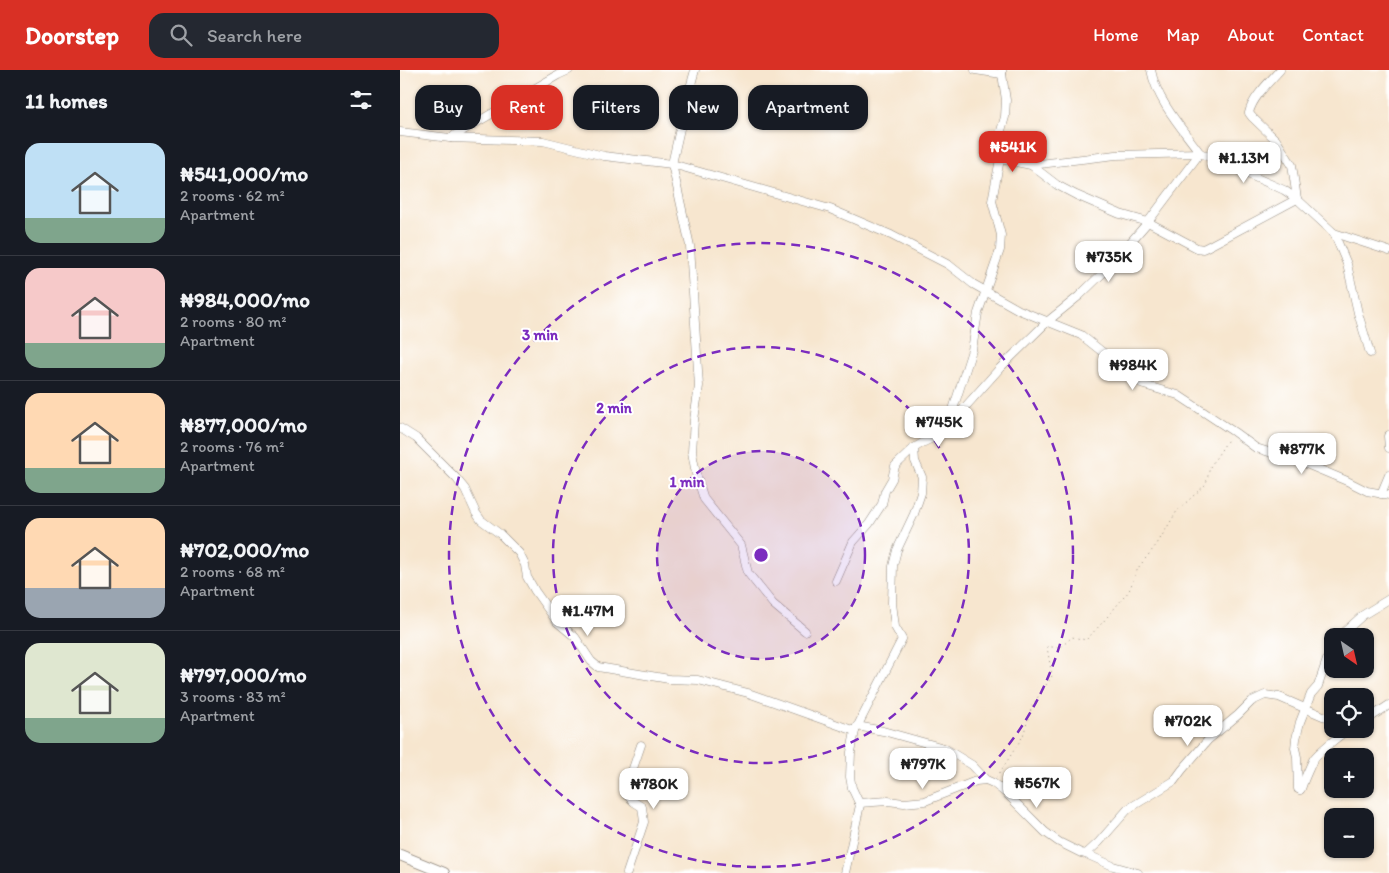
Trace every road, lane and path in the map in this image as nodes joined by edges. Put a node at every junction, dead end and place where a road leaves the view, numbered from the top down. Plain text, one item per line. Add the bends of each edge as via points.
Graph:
1 (569, 70) edge
2 (695, 70) edge
3 (975, 70) edge
4 (1151, 70) edge
5 (1280, 70) edge
6 (1002, 72) edge
7 (400, 132) edge
8 (450, 138) junction
9 (1200, 153) junction
10 (1000, 159) junction
11 (672, 164) junction
12 (1031, 165) junction
13 (1297, 199) junction
14 (1148, 222) junction
15 (1334, 233) junction
16 (1389, 252) edge
17 (986, 291) junction
18 (1048, 321) junction
19 (1370, 353) dead end
20 (948, 425) junction
21 (400, 428) edge
22 (1234, 432) junction
23 (1389, 435) edge
24 (914, 448) junction
25 (1389, 448) edge
26 (1389, 475) edge
27 (1385, 494) edge
28 (836, 581) dead end
29 (1389, 599) edge
30 (1349, 628) edge
31 (805, 631) dead end
32 (1324, 668) edge
33 (1389, 705) edge
34 (1306, 708) junction
35 (1374, 715) edge
36 (1324, 716) edge
37 (856, 729) junction
38 (1336, 738) edge
39 (641, 745) dead end
40 (990, 782) junction
41 (858, 803) junction
42 (1086, 854) junction
43 (400, 855) edge
44 (444, 873) edge
45 (627, 873) edge
46 (845, 873) edge
47 (1138, 873) edge

1 - 8 street
2 - 11 street
3 - 6 street
4 - 9 street via 1163,101
5 - 13 street via 1250,107 1249,113 1276,140 1292,165
6 - 10 street via 1006,100 1000,134
7 - 8 street
8 - 11 street via 543,141 604,156
9 - 12 street via 1116,155
9 - 13 street via 1284,190
9 - 14 street
10 - 12 street
10 - 17 street via 992,201 1001,235 1000,250
11 - 17 street via 830,209 892,234 949,265
11 - 31 street via 690,246 699,386 692,452 696,474 704,499 741,545 748,572 773,604
12 - 14 street via 1076,195
13 - 14 street via 1203,249
13 - 15 street
14 - 18 street via 1108,268
15 - 16 street
15 - 19 street via 1347,264
17 - 18 street via 1019,310
17 - 20 street via 978,313 972,350
18 - 20 street
18 - 22 street via 1081,335 1144,385 1178,395
20 - 24 street via 936,437
21 - 37 street via 416,438 456,478 481,520 519,553 534,591 557,622 575,637 593,664 670,679 698,680
22 - 27 street via 1256,448 1304,463 1367,491
22 - 40 path via 1210,467 1206,484 1177,511 1138,568 1128,591 1103,622 1086,640 1072,637 1061,647 1047,647 1052,676 1032,706 1023,736
23 - 25 street
24 - 28 street via 895,466 882,504 853,542
24 - 37 street via 922,477 921,493 893,566 895,628 902,640
26 - 27 street
29 - 30 street
32 - 34 street
33 - 35 street
34 - 36 street
34 - 38 street via 1295,748 1298,789 1301,789 1314,758
34 - 42 street via 1266,695 1252,700 1208,740 1174,781 1128,808
37 - 40 street via 883,731 944,748 972,764
37 - 41 street via 850,777
39 - 45 street via 626,794 642,807 644,822
40 - 41 street via 976,781 925,801
40 - 42 street via 1058,842
41 - 46 street
42 - 47 street
43 - 44 street

